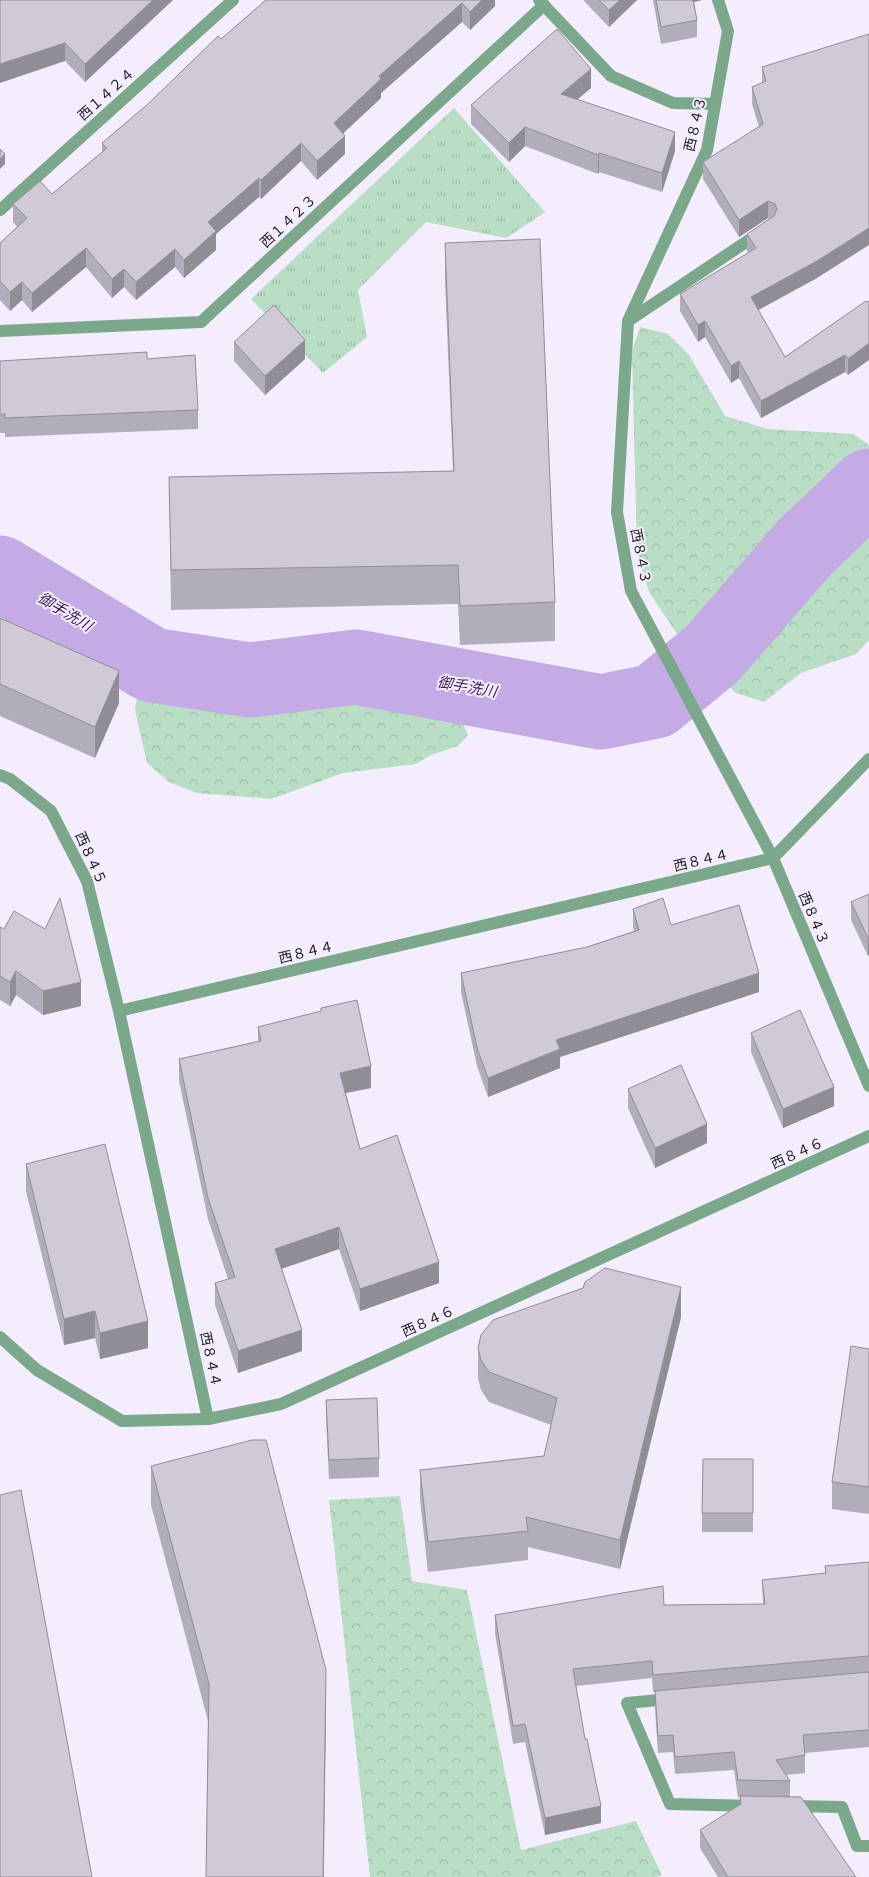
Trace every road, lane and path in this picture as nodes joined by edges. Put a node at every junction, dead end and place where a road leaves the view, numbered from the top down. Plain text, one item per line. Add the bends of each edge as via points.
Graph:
1 (233, 0) edge
2 (718, 0) edge
3 (541, 3) edge
4 (715, 104) junction
5 (0, 210) edge
6 (769, 226) edge
7 (628, 321) junction
8 (0, 331) edge
9 (869, 760) edge
10 (0, 775) edge
11 (773, 858) junction
12 (119, 1011) junction
13 (869, 1086) edge
14 (869, 1136) edge
15 (0, 1337) edge
16 (208, 1419) junction
17 (685, 1698) edge
18 (863, 1846) edge

1 - 5 street, 西１４２４
2 - 4 street, 西８４３ via 728,31
3 - 4 street, 西１４２３ via 611,76 673,103
3 - 8 street, 西１４２３ via 201,322
4 - 7 street, 西８４３ via 707,150
6 - 7 street
7 - 11 street, 西８４３ via 617,512 632,591
9 - 11 street
10 - 12 street, 西８４５ via 51,811 88,881
11 - 12 street, 西８４４
11 - 13 street, 西８４３
12 - 16 street, 西８４４
14 - 16 street, 西８４６ via 281,1404
15 - 16 street, 西８４６ via 37,1370 122,1421
17 - 18 street via 627,1703 670,1804 842,1807

